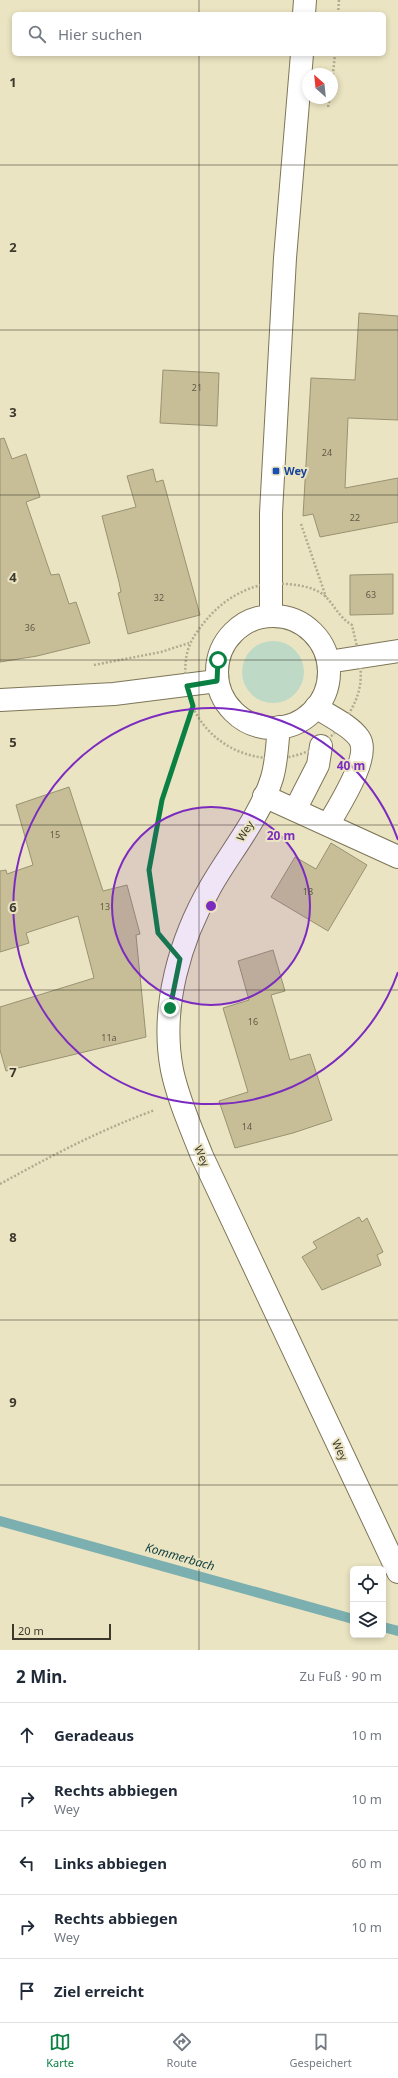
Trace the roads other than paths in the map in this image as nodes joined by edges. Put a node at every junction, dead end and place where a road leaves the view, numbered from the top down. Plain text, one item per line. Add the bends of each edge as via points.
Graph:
1 (305, 0) edge
2 (304, 12) edge
3 (302, 56) edge
4 (271, 615) junction
5 (398, 651) edge
6 (328, 662) junction
7 (217, 681) junction
8 (0, 700) edge
9 (316, 707) junction
10 (279, 727) junction
11 (321, 746) road end
12 (264, 796) junction
13 (295, 810) junction
14 (328, 825) junction
15 (398, 857) edge
16 (398, 1572) edge

1 - 2 main road
3 - 4 main road via 285,258 271,513
4 - 6 main road via 288,617 303,624 322,645
4 - 7 main road via 243,625 228,639 218,660
5 - 6 main road
6 - 9 main road via 328,683
7 - 8 main road via 190,696 114,694
7 - 10 main road via 222,696 231,709 242,718 254,725
9 - 10 main road via 295,722
9 - 14 main road via 360,739 362,753 358,767
10 - 12 main road, Wey via 272,778
11 - 13 main road via 318,765
12 - 13 main road
12 - 16 main road, Wey via 200,906 180,959 170,1008 168,1041 172,1071 181,1101 211,1176
13 - 14 main road
14 - 15 main road

